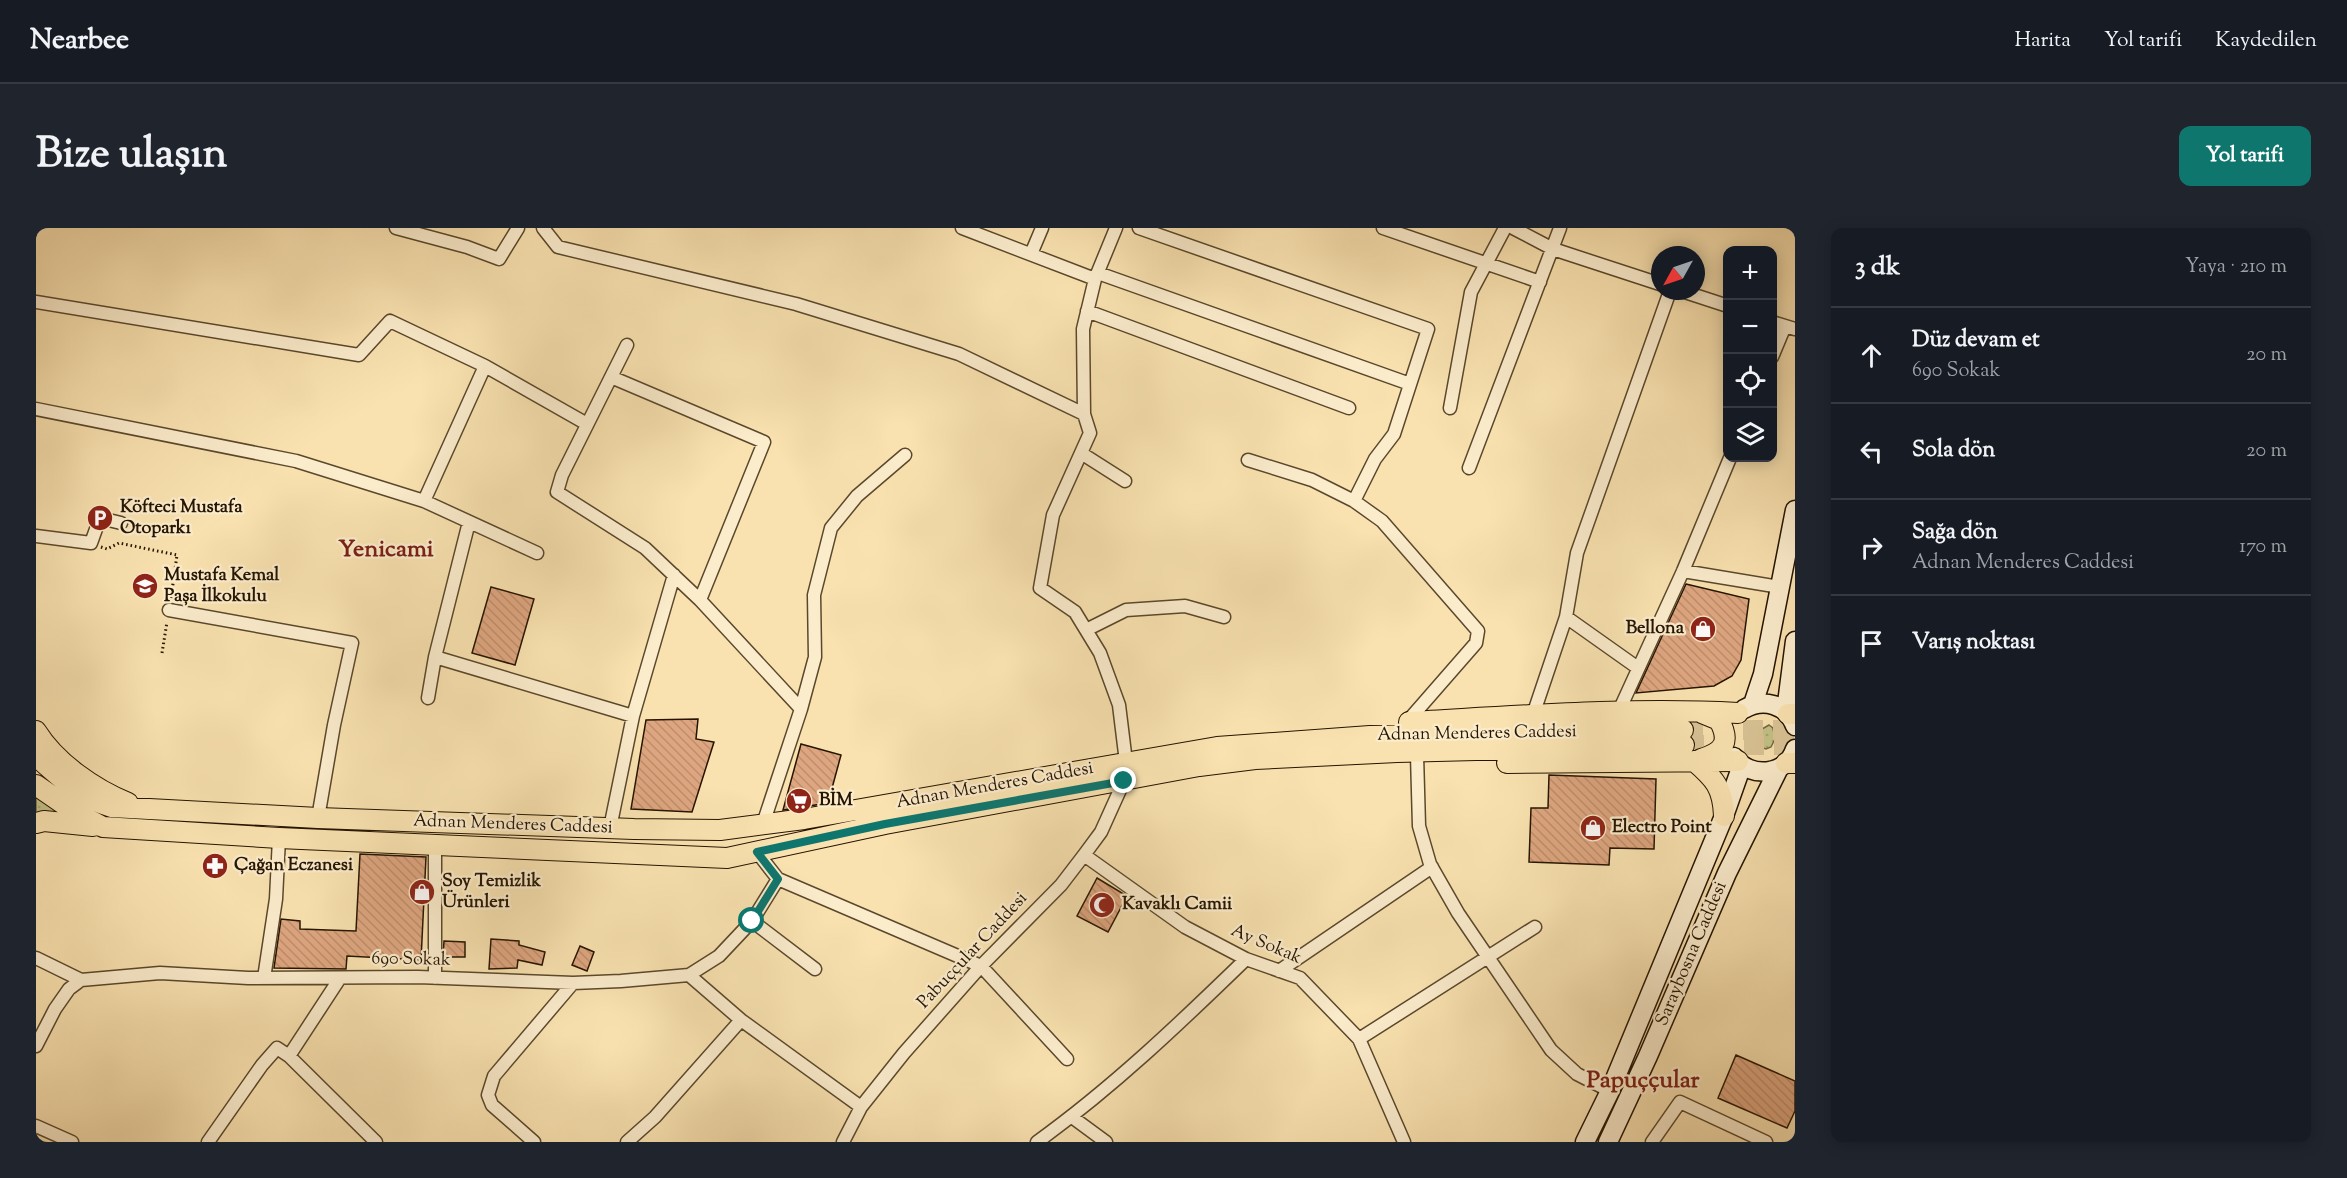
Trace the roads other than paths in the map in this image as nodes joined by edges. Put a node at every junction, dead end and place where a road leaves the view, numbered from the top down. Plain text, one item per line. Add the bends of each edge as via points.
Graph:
1 (396, 228) edge
2 (518, 228) edge
3 (543, 228) edge
4 (962, 228) edge
5 (1042, 228) edge
6 (1116, 228) edge
7 (1139, 228) edge
8 (1383, 228) edge
9 (1505, 228) edge
10 (1513, 228) edge
11 (1560, 228) edge
12 (1552, 249) junction
13 (1031, 254) junction
14 (1485, 263) junction
15 (1097, 276) junction
16 (1651, 281) edge
17 (1540, 282) junction
18 (1705, 298) edge
19 (1667, 300) edge
20 (36, 302) edge
21 (1723, 304) edge
22 (1087, 311) junction
23 (1790, 328) edge
24 (627, 345) dead end
25 (1775, 354) edge
26 (485, 366) junction
27 (611, 377) junction
28 (1410, 384) junction
29 (1349, 408) dead end
30 (1450, 408) dead end
31 (36, 409) edge
32 (1084, 414) junction
33 (587, 424) junction
34 (1081, 453) junction
35 (905, 455) dead end
36 (1248, 460) dead end
37 (1728, 462) edge
38 (1469, 468) dead end
39 (1125, 481) dead end
40 (423, 501) junction
41 (1354, 501) junction
42 (1795, 510) edge
43 (469, 522) junction
44 (122, 523) dead end
45 (36, 536) edge
46 (537, 553) dead end
47 (1683, 571) junction
48 (674, 575) junction
49 (1780, 587) junction
50 (700, 600) junction
51 (169, 610) road end
52 (1224, 617) dead end
53 (1566, 617) junction
54 (1086, 630) junction
55 (1795, 641) edge
56 (435, 657) junction
57 (1638, 668) junction
58 (428, 698) dead end
59 (801, 709) junction
60 (1746, 709) junction
61 (1697, 711) junction
62 (1618, 713) junction
63 (633, 716) junction
64 (1533, 716) junction
65 (1791, 717) edge
66 (1407, 722) junction
67 (36, 731) edge
68 (1370, 736) junction
69 (1687, 746) junction
70 (1397, 752) junction
71 (1417, 755) junction
72 (36, 756) edge
73 (1789, 761) edge
74 (1740, 763) junction
75 (1125, 771) junction
76 (36, 785) edge
77 (147, 810) junction
78 (1724, 816) junction
79 (318, 818) junction
80 (36, 823) edge
81 (763, 824) junction
82 (102, 827) junction
83 (610, 828) junction
84 (279, 838) junction
85 (435, 843) junction
86 (757, 852) junction
87 (1084, 855) junction
88 (1432, 867) junction
89 (778, 879) junction
90 (752, 921) junction
91 (1535, 927) dead end
92 (1488, 957) junction
93 (36, 958) edge
94 (1246, 959) junction
95 (981, 966) junction
96 (815, 969) dead end
97 (1279, 971) junction
98 (689, 975) junction
99 (264, 978) junction
100 (340, 978) junction
101 (435, 978) junction
102 (81, 980) junction
103 (573, 983) junction
104 (741, 1020) junction
105 (1359, 1039) junction
106 (36, 1046) edge
107 (289, 1056) junction
108 (1067, 1059) dead end
109 (1610, 1091) junction
110 (861, 1107) junction
111 (1072, 1117) junction
112 (36, 1126) edge
113 (72, 1142) edge
114 (208, 1142) edge
115 (376, 1142) edge
116 (534, 1142) edge
117 (627, 1142) edge
118 (843, 1142) edge
119 (1037, 1142) edge
120 (1106, 1142) edge
121 (1404, 1142) edge
122 (1585, 1142) edge
123 (1608, 1142) edge
124 (1652, 1142) edge
125 (1766, 1142) edge

1 - 2 street via 499,259
3 - 32 street via 558,247 796,303 959,354
4 - 13 street
5 - 13 street
6 - 15 street
7 - 28 street via 1428,329
8 - 14 street
9 - 14 street
10 - 12 street
11 - 12 street
12 - 16 street
12 - 17 street
13 - 15 street
14 - 17 street
14 - 30 street via 1471,292
15 - 22 street
15 - 28 street
17 - 38 street
18 - 21 street
19 - 53 street via 1577,553
20 - 26 street via 360,355 390,321
22 - 29 street
22 - 32 street via 1083,329
23 - 25 street
24 - 27 street
26 - 33 street
26 - 40 street
27 - 33 street
27 - 50 street via 764,442
28 - 41 street via 1394,434 1375,459
31 - 40 street via 296,461
32 - 34 street via 1090,433
33 - 48 street via 557,492 645,548
34 - 39 street
34 - 54 street via 1053,515 1040,588 1075,612
35 - 59 street via 857,495 831,528 814,595 815,657
36 - 41 street via 1312,480
37 - 47 street
40 - 43 street
41 - 66 street via 1382,521 1478,631 1476,643
42 - 49 main road
43 - 46 street
43 - 56 street
44 - 45 street via 100,518 92,543
47 - 49 street
47 - 57 street
48 - 50 street
48 - 63 street
49 - 60 main road via 1763,674
50 - 59 street
51 - 79 street via 352,643
52 - 54 street via 1185,606 1125,610
53 - 57 street
53 - 64 street
54 - 75 street via 1100,653 1119,705
55 - 65 main road
56 - 58 street
56 - 63 street
57 - 62 street
59 - 81 street
60 - 61 main road
60 - 65 main road via 1765,703 1776,705
60 - 74 main road via 1733,720 1728,737
61 - 62 main road
61 - 69 main road via 1719,720 1725,730 1723,746 1716,755
62 - 64 main road
63 - 83 street
64 - 66 main road
66 - 68 main road
67 - 77 main road via 50,750 87,780
68 - 69 main road, Adnan Menderes Caddesi
68 - 75 main road, Adnan Menderes Caddesi via 1217,747
69 - 70 main road, Adnan Menderes Caddesi
69 - 71 main road via 1492,763
69 - 74 main road
69 - 78 main road via 1713,778 1724,801
70 - 71 main road
70 - 75 main road, Adnan Menderes Caddesi
71 - 88 street via 1419,826
72 - 77 main road, Adnan Menderes Caddesi via 86,797 99,803
73 - 74 main road via 1760,772
73 - 123 main road, Saraybosna Caddesi via 1727,873
74 - 78 main road, Saraybosna Caddesi
75 - 81 main road, Adnan Menderes Caddesi
75 - 86 main road, Adnan Menderes Caddesi
75 - 87 street, Pabuççular Caddesi via 1101,832
76 - 82 main road, Adnan Menderes Caddesi
77 - 79 main road, Adnan Menderes Caddesi
78 - 109 main road, Saraybosna Caddesi
79 - 83 main road, Adnan Menderes Caddesi
80 - 82 main road
81 - 83 main road, Adnan Menderes Caddesi via 720,830
82 - 84 main road, Adnan Menderes Caddesi
84 - 85 main road, Adnan Menderes Caddesi
84 - 99 street via 276,899
85 - 86 main road, Adnan Menderes Caddesi via 727,858
85 - 101 street
86 - 89 street
87 - 94 street, Ay Sokak via 1185,927
87 - 95 street, Pabuççular Caddesi via 1061,885
88 - 92 street
88 - 97 street
89 - 90 street, 690 Sokak
89 - 95 street
90 - 96 street
90 - 98 street, 690 Sokak via 719,956
91 - 92 street
92 - 105 street
92 - 109 street via 1551,1050 1577,1074
93 - 102 street
94 - 97 street, Ay Sokak
94 - 111 street via 1171,1032
95 - 108 street
95 - 110 street, Pabuççular Caddesi
97 - 105 street, Ay Sokak via 1300,978
98 - 103 street, 690 Sokak
98 - 104 street
99 - 100 street, 690 Sokak
99 - 102 street, 690 Sokak via 160,973
100 - 101 street, 690 Sokak
100 - 107 street
101 - 103 street, 690 Sokak
102 - 106 street via 64,995
103 - 116 street via 494,1076 488,1095 492,1105
104 - 110 street
104 - 117 street via 655,1117
105 - 121 street, Ay Sokak
107 - 114 street via 277,1048
107 - 115 street
109 - 122 main road, Saraybosna Caddesi
110 - 118 street, Pabuççular Caddesi
111 - 119 street
111 - 120 street
112 - 113 street
124 - 125 street via 1680,1102

